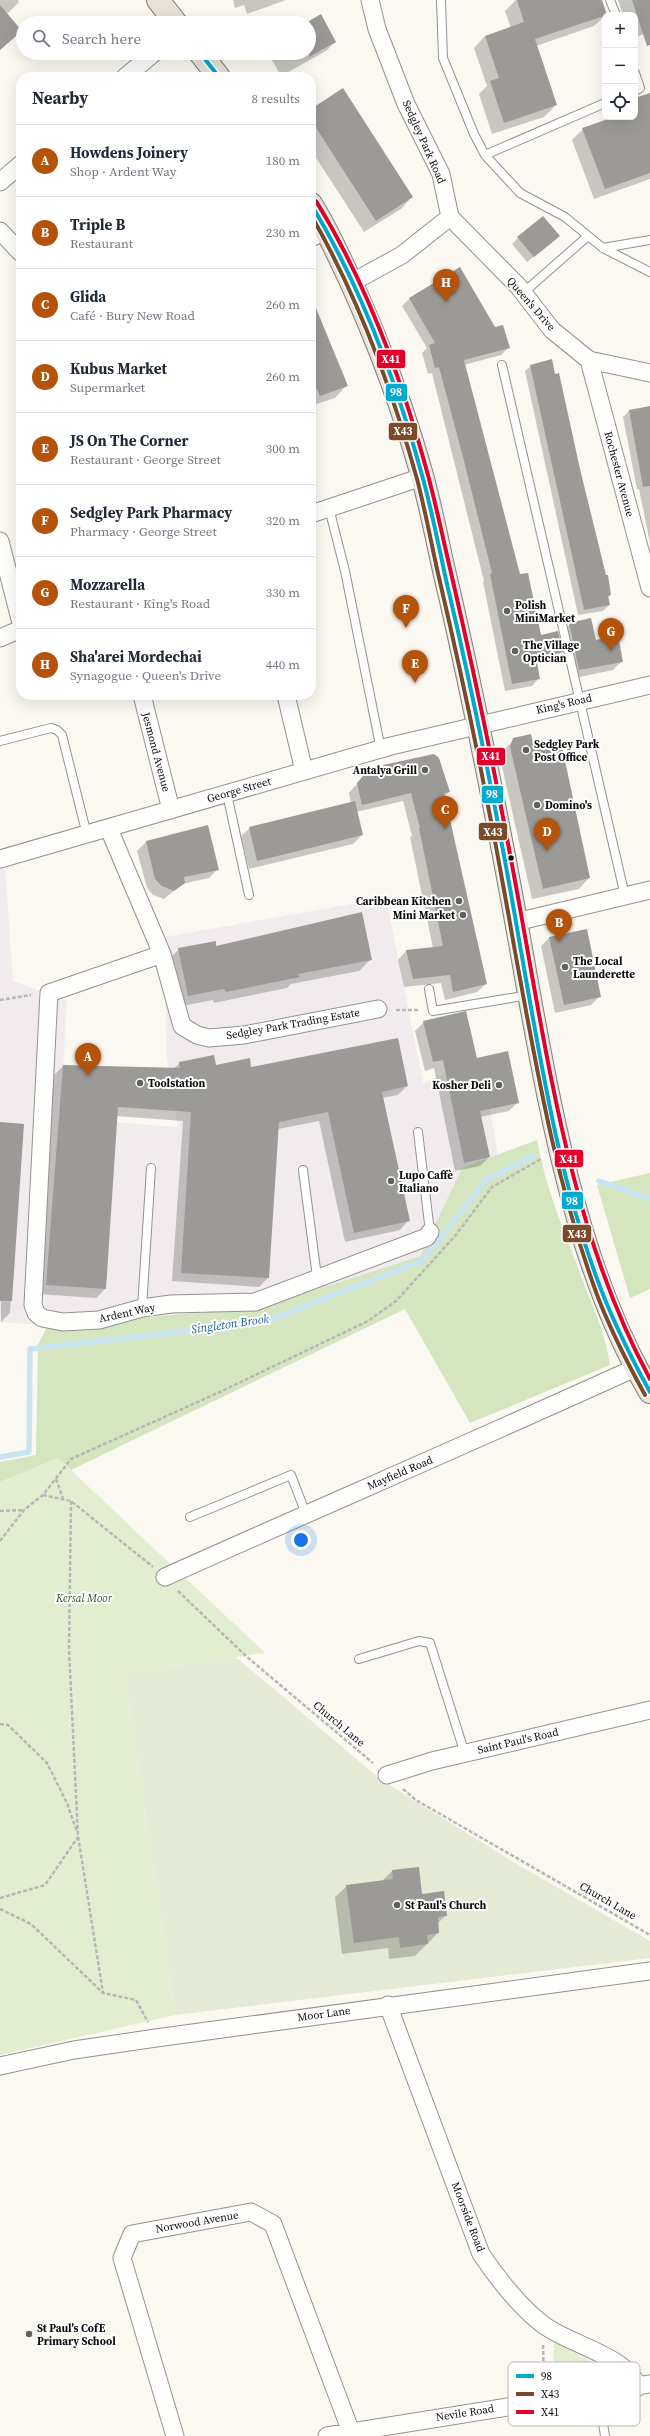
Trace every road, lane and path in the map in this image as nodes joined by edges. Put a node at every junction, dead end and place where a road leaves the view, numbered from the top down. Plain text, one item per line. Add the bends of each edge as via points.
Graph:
1 (158, 0) edge
2 (370, 0) edge
3 (440, 0) edge
4 (610, 0) edge
5 (615, 12) edge
6 (171, 16) edge
7 (146, 60) edge
8 (206, 60) edge
9 (131, 72) edge
10 (215, 72) edge
11 (602, 104) edge
12 (485, 155) junction
13 (16, 168) edge
14 (0, 182) edge
15 (450, 217) junction
16 (316, 223) edge
17 (0, 231) edge
18 (319, 234) edge
19 (588, 236) junction
20 (650, 240) edge
21 (16, 248) edge
22 (603, 248) junction
23 (650, 272) edge
24 (351, 283) junction
25 (523, 293) junction
26 (589, 360) junction
27 (502, 365) dead end
28 (650, 373) edge
29 (422, 477) junction
30 (329, 508) junction
31 (316, 512) edge
32 (0, 541) edge
33 (650, 588) edge
34 (16, 603) edge
35 (16, 631) edge
36 (0, 638) edge
37 (650, 685) edge
38 (143, 700) edge
39 (287, 700) edge
40 (580, 701) junction
41 (479, 724) junction
42 (0, 741) edge
43 (380, 750) junction
44 (304, 771) junction
45 (227, 794) junction
46 (171, 810) junction
47 (109, 829) junction
48 (87, 835) junction
49 (0, 859) edge
50 (650, 890) edge
51 (249, 895) dead end
52 (624, 896) junction
53 (516, 922) junction
54 (162, 954) junction
55 (429, 989) dead end
56 (49, 993) junction
57 (529, 995) junction
58 (0, 1000) edge
59 (378, 1009) joint
60 (433, 1011) junction
61 (418, 1132) dead end
62 (535, 1162) dead end
63 (151, 1168) dead end
64 (303, 1170) dead end
65 (430, 1232) joint
66 (317, 1277) junction
67 (142, 1308) junction
68 (635, 1368) junction
69 (650, 1392) edge
70 (56, 1479) junction
71 (43, 1495) junction
72 (63, 1499) junction
73 (71, 1501) junction
74 (24, 1510) junction
75 (0, 1511) edge
76 (306, 1514) junction
77 (190, 1517) dead end
78 (0, 1541) edge
79 (165, 1577) junction
80 (358, 1659) dead end
81 (650, 1710) edge
82 (0, 1724) edge
83 (465, 1754) junction
84 (387, 1775) junction
85 (78, 1836) junction
86 (0, 1898) edge
87 (0, 1909) edge
88 (650, 1935) edge
89 (650, 1971) edge
90 (103, 1993) junction
91 (388, 2005) junction
92 (156, 2038) junction
93 (0, 2066) edge
94 (542, 2324) junction
95 (543, 2362) edge
96 (613, 2362) edge
97 (508, 2407) edge
98 (603, 2426) edge
99 (351, 2432) junction
100 (175, 2436) edge
101 (327, 2436) edge
102 (605, 2436) edge

1 - 6 highway
2 - 15 street, Sedgley Park Road via 377,29 406,104 441,174
3 - 12 lane via 443,58
4 - 5 lane
7 - 9 street
8 - 10 highway
11 - 12 lane
12 - 19 lane via 520,193 564,217
13 - 14 street
15 - 24 street via 402,255
15 - 25 street, Queen's Drive
16 - 18 highway
17 - 21 street
18 - 24 highway
19 - 22 lane
19 - 25 lane
20 - 22 lane
22 - 23 lane
24 - 29 highway via 371,324 393,384
25 - 26 street, Queen's Drive via 552,330
26 - 28 street, Queen's Drive
26 - 33 street, Rochester Avenue
27 - 40 lane
29 - 30 street
29 - 41 highway
30 - 31 street
30 - 43 lane via 345,571
32 - 34 street
35 - 36 street
37 - 40 street, King's Road
38 - 46 street, Jesmond Avenue
39 - 44 street
40 - 41 street, King's Road
40 - 52 lane
41 - 43 street, George Street
41 - 53 highway
42 - 48 lane via 51,728 62,735
43 - 44 street, George Street
44 - 45 street, George Street
45 - 46 street, George Street
45 - 51 lane
46 - 47 street, George Street
47 - 48 street, George Street
47 - 54 street, Sedgley Park Trading Estate
48 - 49 street, George Street
50 - 52 street
52 - 53 street
53 - 57 highway
54 - 56 street
54 - 59 street, Sedgley Park Trading Estate via 182,1026 197,1035 209,1038 244,1035
55 - 60 lane
56 - 58 path
56 - 67 street, Ardent Way via 33,1305 36,1313 42,1318 58,1322 99,1320
57 - 60 lane
57 - 68 highway via 540,1056 577,1214 591,1263
59 - 60 path
61 - 65 lane
62 - 70 path via 492,1187 455,1236 396,1301 368,1321 71,1459
63 - 67 lane
64 - 66 lane
65 - 66 street, Ardent Way via 427,1237
66 - 67 street, Ardent Way via 255,1302 171,1304
68 - 69 highway
68 - 76 street, Mayfield Road via 460,1448
70 - 71 path
70 - 72 path
71 - 72 path, Church Lane
71 - 74 path
72 - 73 path, Church Lane
73 - 79 path, Church Lane
73 - 85 path via 69,1650
74 - 75 path
74 - 78 path
76 - 77 lane via 291,1475
76 - 79 street, Mayfield Road
79 - 84 path, Church Lane via 247,1657
80 - 83 lane via 419,1641 430,1643
81 - 83 street, Saint Paul's Road
82 - 85 path via 8,1725 47,1763 67,1803
83 - 84 street, Saint Paul's Road
84 - 88 path, Church Lane via 416,1800
85 - 86 path via 45,1885
85 - 90 path
87 - 90 path via 31,1924
89 - 91 street, Moor Lane
90 - 92 path via 136,2000
91 - 92 street, Moor Lane
91 - 94 street, Moorside Road via 481,2254 508,2292
92 - 93 street, Moor Lane via 74,2050
94 - 95 path
94 - 96 street, Moorside Road
97 - 99 street, Nevile Road
98 - 102 lane
99 - 100 street, Norwood Avenue via 274,2224 251,2212 132,2234 122,2258
99 - 101 street, Nevile Road

